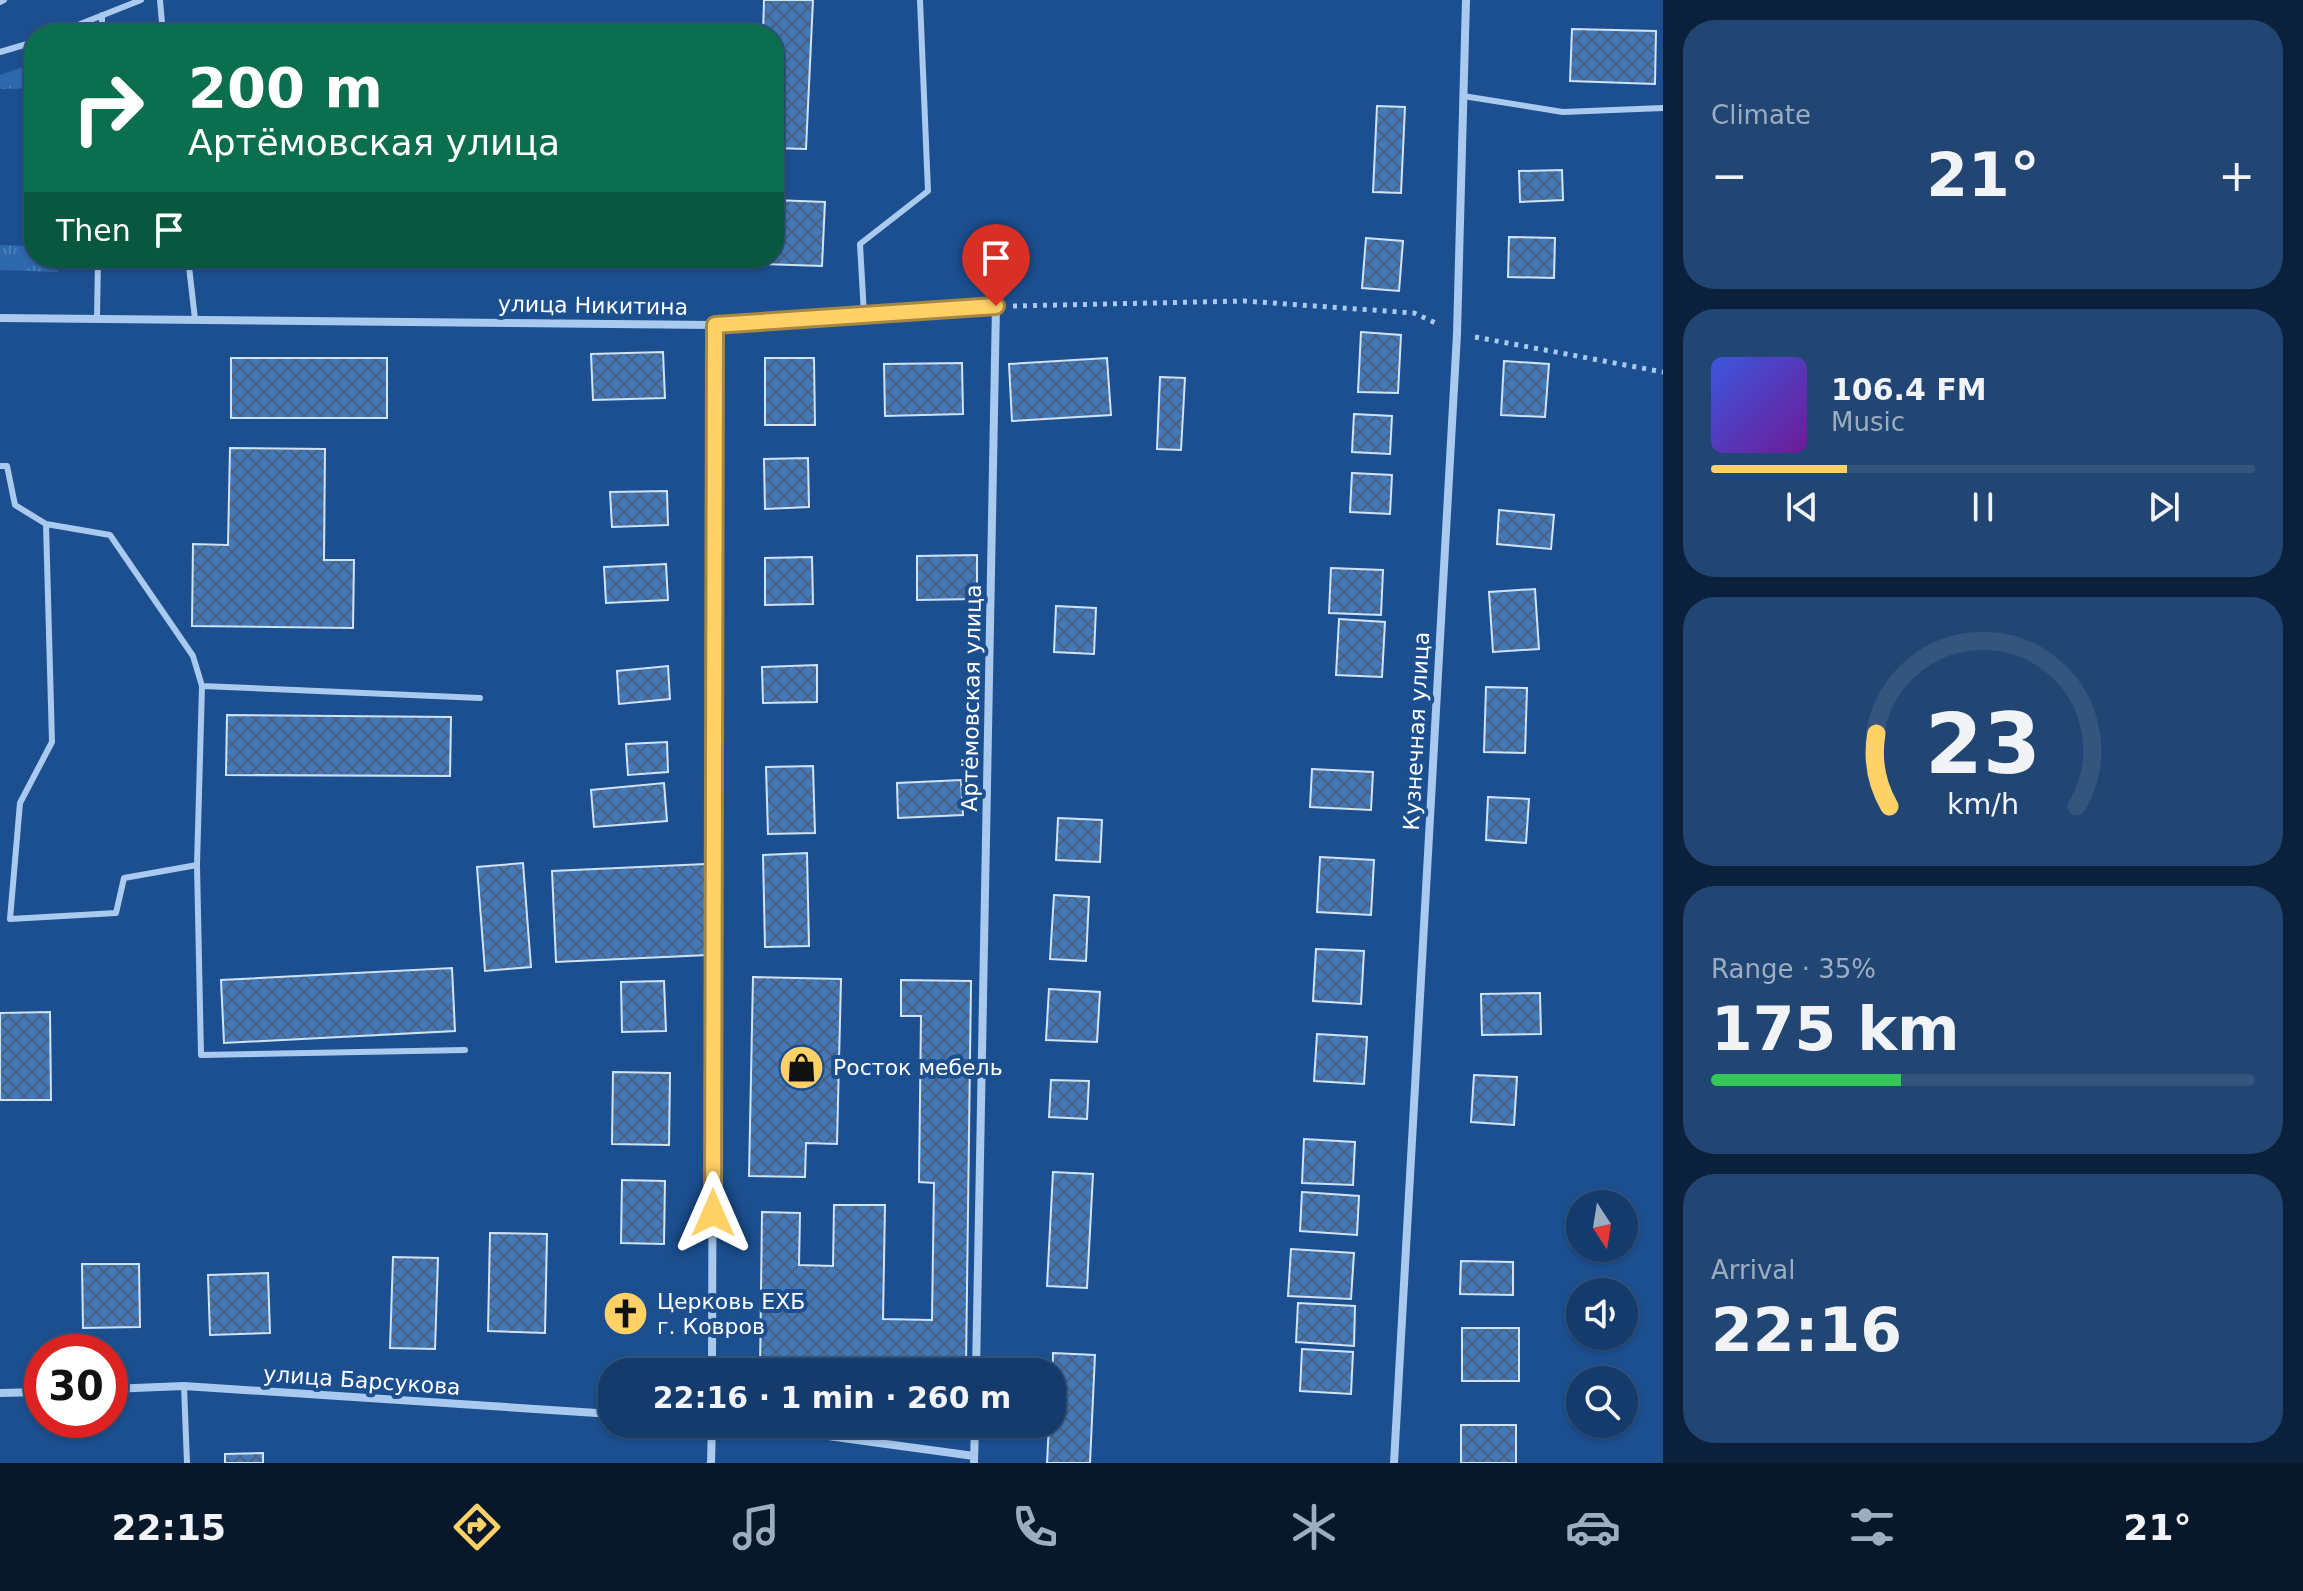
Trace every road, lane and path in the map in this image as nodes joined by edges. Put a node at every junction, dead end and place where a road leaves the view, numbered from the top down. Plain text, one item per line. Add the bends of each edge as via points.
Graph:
1 (141, 0) edge
2 (160, 0) edge
3 (920, 0) edge
4 (1466, 0) edge
5 (102, 15) junction
6 (80, 24) edge
7 (102, 24) edge
8 (162, 24) edge
9 (24, 45) edge
10 (0, 52) edge
11 (1463, 96) junction
12 (1663, 108) edge
13 (98, 268) edge
14 (189, 268) edge
15 (996, 306) junction
16 (864, 315) junction
17 (0, 318) edge
18 (97, 319) junction
19 (195, 319) junction
20 (715, 325) junction
21 (1457, 334) junction
22 (1663, 372) edge
23 (0, 466) edge
24 (46, 524) junction
25 (202, 686) junction
26 (480, 698) dead end
27 (197, 865) junction
28 (465, 1050) dead end
29 (712, 1358) edge
30 (976, 1358) edge
31 (184, 1386) junction
32 (128, 1388) edge
33 (24, 1392) edge
34 (0, 1393) edge
35 (598, 1413) edge
36 (712, 1438) edge
37 (831, 1438) edge
38 (975, 1438) edge
39 (974, 1460) edge
40 (187, 1463) edge
41 (711, 1463) edge
42 (1394, 1463) edge

1 - 5 lane
2 - 8 lane
3 - 16 lane via 928,191 860,244
4 - 11 street, Кузнечная улица
5 - 6 lane
5 - 7 lane
9 - 10 lane
11 - 12 lane via 1563,112
11 - 21 street, Кузнечная улица
13 - 18 lane
14 - 19 lane
15 - 16 street
15 - 21 path via 1244,301 1414,313
15 - 30 street, Артёмовская улица
16 - 20 street
17 - 18 street, улица Никитина
18 - 19 street, улица Никитина
19 - 20 street, улица Никитина
20 - 29 street, улица Никитина
21 - 22 path
21 - 42 street, Кузнечная улица
23 - 24 lane via 7,466 15,505
24 - 25 lane via 110,535 186,645
24 - 27 lane via 52,742 20,803 10,919 116,913 124,878
25 - 26 lane
25 - 27 lane
27 - 28 lane via 201,1055
31 - 32 street, улица Барсукова
31 - 35 street, улица Барсукова
31 - 40 lane
33 - 34 street
36 - 41 street
37 - 39 street
38 - 39 street

